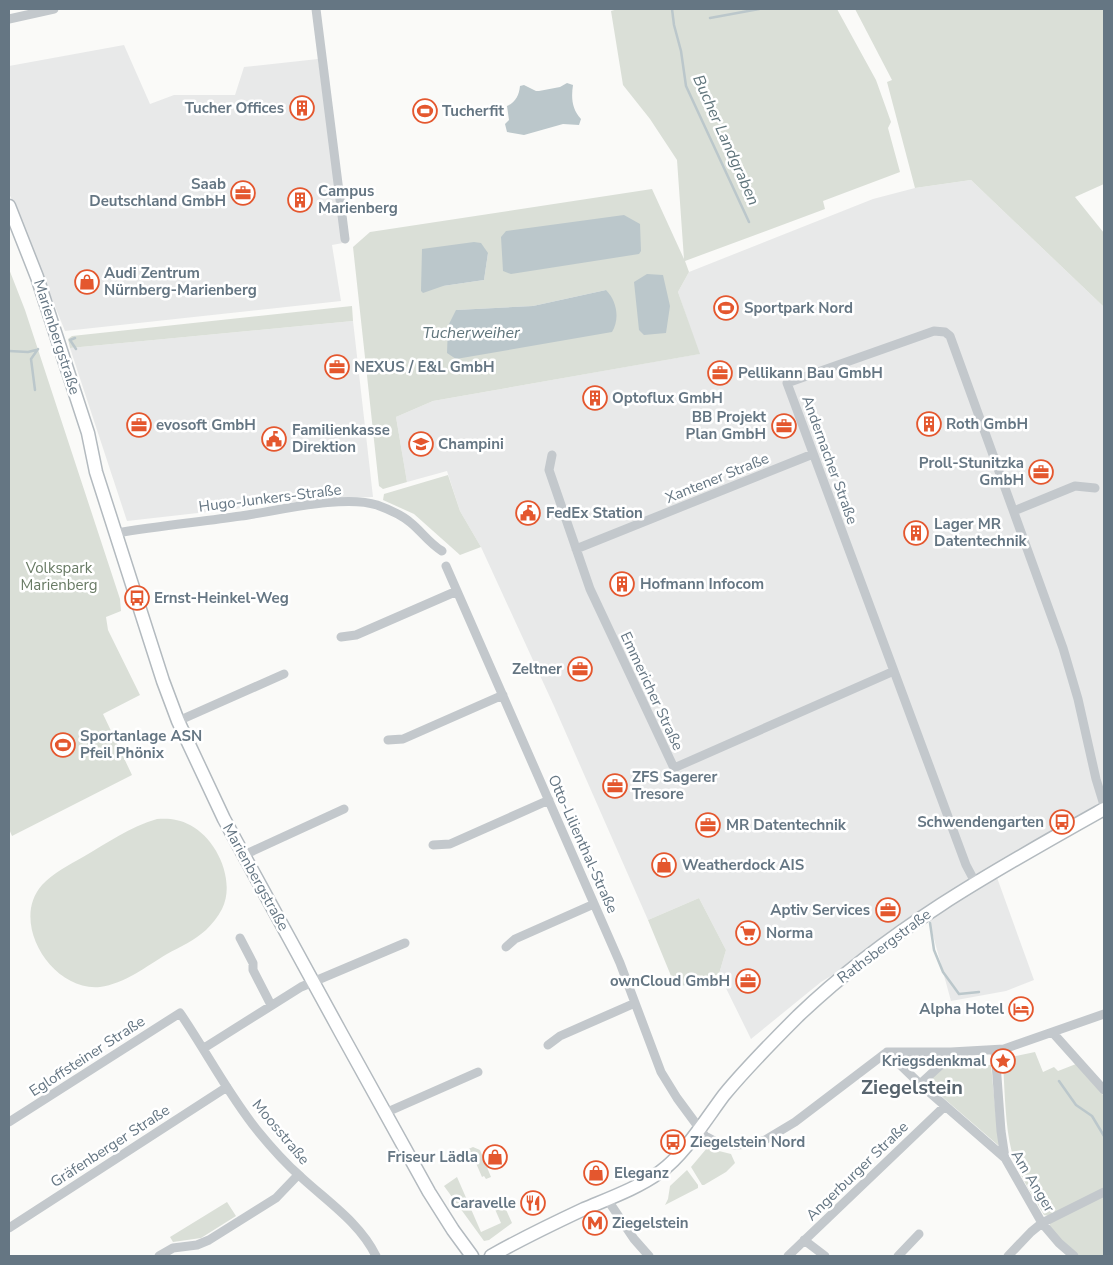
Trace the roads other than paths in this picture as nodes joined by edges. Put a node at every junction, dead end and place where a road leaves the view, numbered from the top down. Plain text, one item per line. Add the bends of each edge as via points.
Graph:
1 (54, 9) edge
2 (316, 9) edge
3 (9, 19) edge
4 (9, 206) edge
5 (12, 225) edge
6 (345, 239) dead end
7 (812, 454) junction
8 (552, 455) dead end
9 (1095, 488) dead end
10 (1014, 511) junction
11 (116, 533) junction
12 (576, 549) junction
13 (442, 550) dead end
14 (446, 566) dead end
15 (457, 591) junction
16 (341, 637) dead end
17 (894, 671) junction
18 (284, 674) dead end
19 (503, 695) junction
20 (178, 721) junction
21 (388, 740) dead end
22 (549, 800) junction
23 (1104, 805) edge
24 (344, 809) dead end
25 (1104, 809) edge
26 (433, 845) dead end
27 (244, 855) junction
28 (975, 882) junction
29 (594, 904) junction
30 (240, 938) dead end
31 (406, 943) dead end
32 (506, 947) dead end
33 (313, 982) junction
34 (635, 1003) junction
35 (271, 1005) junction
36 (180, 1012) joint
37 (1104, 1014) edge
38 (1053, 1033) junction
39 (548, 1045) dead end
40 (204, 1048) junction
41 (995, 1050) junction
42 (887, 1052) junction
43 (951, 1052) junction
44 (478, 1072) dead end
45 (920, 1084) junction
46 (227, 1087) junction
47 (1104, 1090) edge
48 (945, 1106) junction
49 (385, 1113) junction
50 (9, 1122) edge
51 (700, 1128) junction
52 (1006, 1158) junction
53 (298, 1175) junction
54 (1104, 1192) edge
55 (607, 1199) junction
56 (1042, 1223) junction
57 (9, 1228) edge
58 (919, 1234) dead end
59 (804, 1240) junction
60 (159, 1256) edge
61 (376, 1256) edge
62 (472, 1256) edge
63 (491, 1256) edge
64 (649, 1256) edge
65 (788, 1256) edge
66 (825, 1256) edge
67 (898, 1256) edge
68 (1008, 1256) edge
69 (1074, 1256) edge

1 - 3 street
2 - 6 street
4 - 5 main road, Marienbergstraße
5 - 11 main road, Marienbergstraße via 37,277 88,433 96,472
7 - 10 street, Andernacher Straße via 787,383 934,331 945,332 953,340
7 - 12 street, Xantener Straße
7 - 17 street, Andernacher Straße
8 - 12 street, Emmericher Straße via 549,470
9 - 10 street via 1075,486
10 - 23 street, Andernacher Straße via 1071,674
11 - 13 street, Hugo-Junkers-Straße via 352,501 375,504 395,513
11 - 20 main road, Marienbergstraße
12 - 17 street, Emmericher Straße via 590,589 674,768
14 - 15 street, Otto-Lilienthal-Straße
15 - 16 street via 356,635
15 - 19 street, Otto-Lilienthal-Straße
17 - 28 street, Andernacher Straße
18 - 20 street
19 - 21 street via 403,739
19 - 22 street, Otto-Lilienthal-Straße
20 - 27 main road, Marienbergstraße
22 - 26 street via 450,844
22 - 29 street, Otto-Lilienthal-Straße
24 - 27 street
25 - 28 main road, Rathsbergstraße
27 - 33 main road, Marienbergstraße
28 - 51 main road, Rathsbergstraße via 890,939 814,1002 757,1058
29 - 32 street via 514,939
29 - 34 street, Otto-Lilienthal-Straße
30 - 35 street
31 - 33 street
33 - 35 street
33 - 49 main road, Marienbergstraße
34 - 39 street via 560,1036
34 - 51 street, Otto-Lilienthal-Straße via 661,1072
35 - 40 street
36 - 40 street, Moosstraße
36 - 50 street, Egloffsteiner Straße
37 - 38 street
38 - 41 street
38 - 47 street
40 - 46 street, Moosstraße
41 - 43 street
41 - 52 street
42 - 43 street
42 - 45 street, Am Anger
42 - 51 street, Otto-Lilienthal-Straße via 795,1122 765,1140 743,1145 725,1144 710,1139
43 - 45 street
44 - 49 street
45 - 48 street, Am Anger
46 - 53 street, Moosstraße via 257,1129
46 - 57 street, Gräfenberger Straße
48 - 52 street, Am Anger
48 - 59 street, Angerburger Straße
49 - 62 main road, Marienbergstraße via 429,1192
51 - 55 main road, Rathsbergstraße via 665,1168
52 - 56 street, Am Anger
53 - 60 street via 276,1198 208,1240 173,1248
53 - 61 street, Moosstraße via 357,1227
54 - 56 street
55 - 63 main road, Rathsbergstraße
55 - 64 street
56 - 68 street
56 - 69 street, Am Anger
58 - 67 street
59 - 65 street, Angerburger Straße
59 - 66 street

